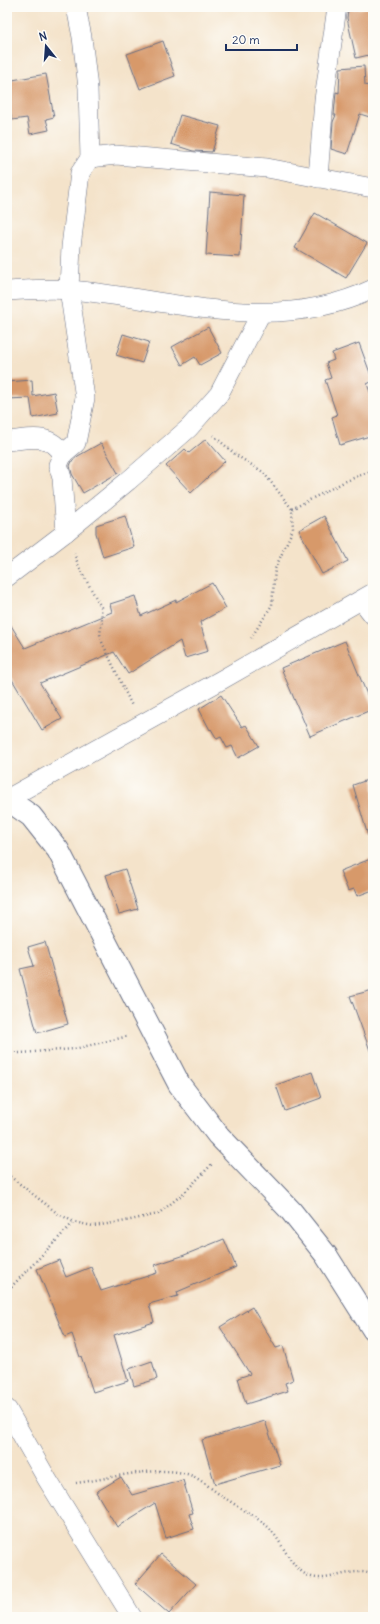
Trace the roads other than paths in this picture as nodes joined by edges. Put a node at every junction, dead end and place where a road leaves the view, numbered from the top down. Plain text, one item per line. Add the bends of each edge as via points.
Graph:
1 (76, 7) edge
2 (337, 7) edge
3 (90, 158) junction
4 (318, 178) junction
5 (373, 188) edge
6 (373, 288) edge
7 (70, 289) junction
8 (7, 291) edge
9 (261, 313) junction
10 (7, 441) edge
11 (63, 454) junction
12 (66, 532) junction
13 (7, 577) edge
14 (369, 603) edge
15 (7, 799) edge
16 (373, 1329) edge
17 (7, 1409) edge
18 (132, 1617) edge

1 - 3 street via 88,88
2 - 4 street via 324,100
3 - 4 street via 116,155 267,168
3 - 7 street via 80,173 70,247
4 - 5 street
6 - 9 street via 342,301 284,312
7 - 8 street
7 - 9 street via 205,309
7 - 11 street via 85,398 76,444
9 - 12 street via 220,394 189,428
10 - 11 street via 35,438 49,440 58,446
11 - 12 street via 58,465 62,478
12 - 13 street
14 - 15 street
15 - 16 street via 31,816 58,850 179,1084 218,1136 291,1211 326,1255
17 - 18 street

